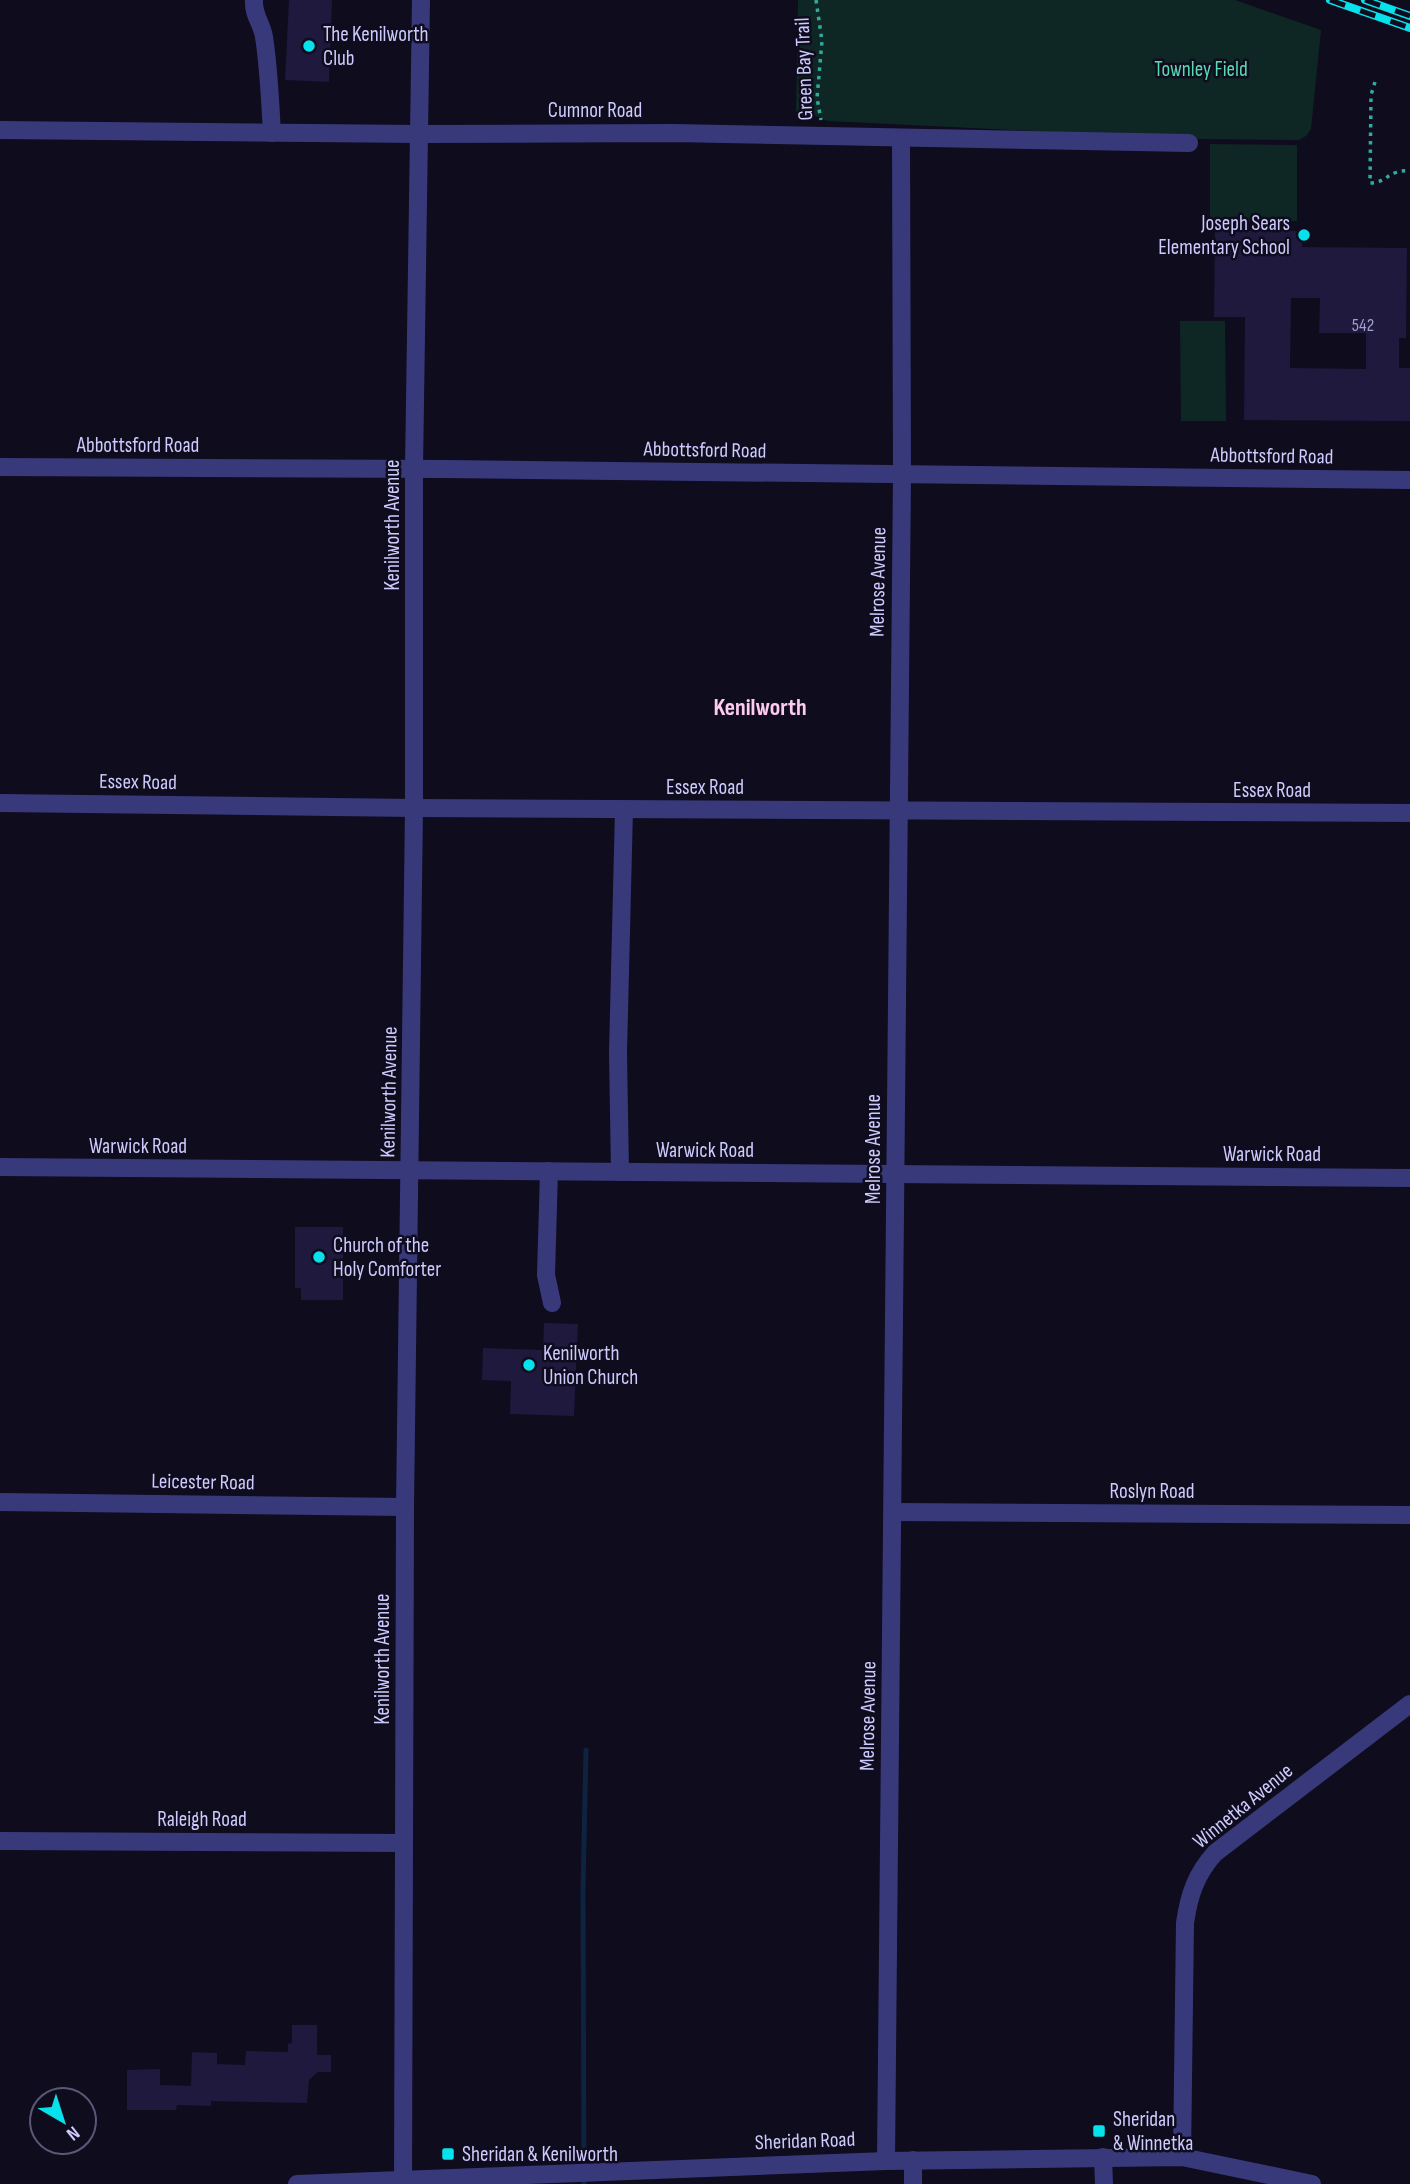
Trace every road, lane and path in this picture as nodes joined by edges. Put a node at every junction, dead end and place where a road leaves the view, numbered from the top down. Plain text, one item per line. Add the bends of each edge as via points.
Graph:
1 (254, 0) edge
2 (421, 0) edge
3 (816, 0) edge
4 (1375, 82) dead end
5 (0, 130) edge
6 (272, 133) junction
7 (421, 134) junction
8 (823, 136) junction
9 (901, 138) junction
10 (1189, 143) dead end
11 (1410, 171) edge
12 (0, 467) edge
13 (414, 469) junction
14 (902, 475) junction
15 (1410, 480) edge
16 (0, 803) edge
17 (414, 808) junction
18 (624, 809) junction
19 (898, 811) junction
20 (1410, 813) edge
21 (0, 1167) edge
22 (411, 1170) junction
23 (549, 1171) junction
24 (620, 1172) junction
25 (895, 1174) junction
26 (1410, 1178) edge
27 (552, 1303) dead end
28 (0, 1502) edge
29 (405, 1507) junction
30 (893, 1511) junction
31 (1410, 1515) edge
32 (1406, 1713) edge
33 (0, 1841) edge
34 (404, 1843) junction
35 (1103, 2157) junction
36 (1182, 2157) junction
37 (913, 2160) junction
38 (886, 2161) junction
39 (710, 2176) edge
40 (1268, 2179) edge
41 (403, 2182) edge
42 (297, 2184) edge
43 (913, 2184) edge
44 (1104, 2184) edge
45 (1312, 2184) edge

1 - 6 street via 269,71
2 - 7 street, Kenilworth Avenue
3 - 8 path, Green Bay Trail via 821,41 817,98
4 - 11 path via 1370,183 1399,170
5 - 6 street, Cumnor Road
6 - 7 street, Cumnor Road
7 - 8 street, Cumnor Road
7 - 13 street, Kenilworth Avenue
8 - 9 street, Cumnor Road
9 - 10 street, Cumnor Road
9 - 14 street, Melrose Avenue
12 - 13 street, Abbottsford Road
13 - 14 street, Abbottsford Road
13 - 17 street, Kenilworth Avenue
14 - 15 street, Abbottsford Road
14 - 19 street, Melrose Avenue
16 - 17 street, Essex Road
17 - 18 street, Essex Road
17 - 22 street, Kenilworth Avenue
18 - 19 street, Essex Road
18 - 24 street
19 - 20 street, Essex Road
19 - 25 street, Melrose Avenue
21 - 22 street, Warwick Road
22 - 23 street, Warwick Road
22 - 29 street, Kenilworth Avenue
23 - 24 street, Warwick Road
23 - 27 street via 546,1275
24 - 25 street, Warwick Road
25 - 26 street, Warwick Road
25 - 30 street, Melrose Avenue
28 - 29 street, Leicester Road
29 - 34 street, Kenilworth Avenue
30 - 31 street, Roslyn Road
30 - 38 street, Melrose Avenue
32 - 36 street, Winnetka Avenue via 1215,1853 1202,1868 1185,1923
33 - 34 street, Raleigh Road
34 - 41 street, Kenilworth Avenue
35 - 36 street, Sheridan Road
35 - 37 street, Sheridan Road
35 - 44 street
36 - 40 street, Sheridan Road
37 - 38 street, Sheridan Road
37 - 43 street
38 - 39 street, Sheridan Road
39 - 41 street, Sheridan Road via 612,2172
40 - 45 street, Sheridan Road
41 - 42 street, Sheridan Road

